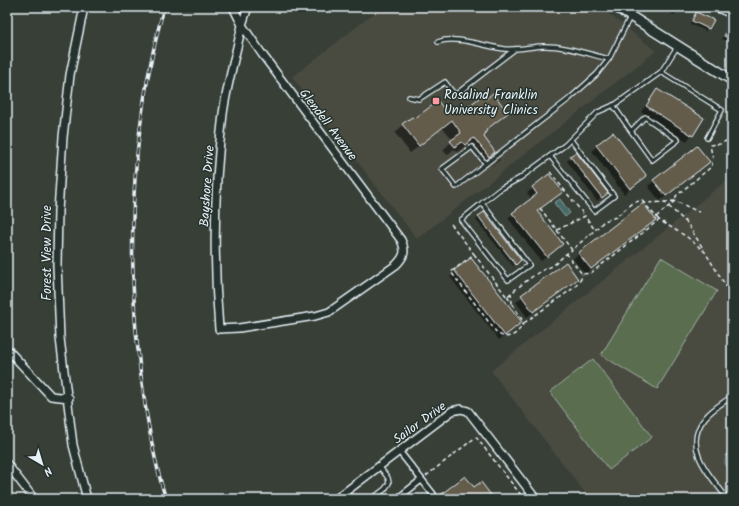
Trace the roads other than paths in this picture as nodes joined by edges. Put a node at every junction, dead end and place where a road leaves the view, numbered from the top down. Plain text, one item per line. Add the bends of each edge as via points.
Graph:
1 (84, 7) edge
2 (233, 7) edge
3 (248, 7) edge
4 (616, 7) edge
5 (715, 7) edge
6 (732, 14) edge
7 (631, 17) junction
8 (242, 25) junction
9 (438, 42) dead end
10 (677, 46) junction
11 (515, 49) junction
12 (609, 59) junction
13 (661, 72) junction
14 (732, 80) edge
15 (409, 97) dead end
16 (613, 105) junction
17 (631, 131) junction
18 (707, 138) dead end
19 (571, 140) junction
20 (550, 156) junction
21 (486, 164) junction
22 (482, 203) junction
23 (259, 325) joint
24 (7, 349) edge
25 (732, 396) edge
26 (68, 398) junction
27 (399, 451) junction
28 (7, 464) edge
29 (380, 466) junction
30 (422, 480) junction
31 (433, 494) dead end
32 (34, 499) edge
33 (87, 499) edge
34 (336, 499) edge
35 (372, 499) edge
36 (397, 499) edge
37 (536, 499) edge
38 (728, 499) edge

1 - 26 street, Forest View Drive via 70,75 58,211 60,338
2 - 8 street, Glendell Avenue
3 - 8 street, Bayshore Drive
4 - 7 main road
5 - 6 street
7 - 10 main road
7 - 12 lane
8 - 23 street, Bayshore Drive via 223,113 216,188 215,282 220,329
8 - 23 street, Glendell Avenue via 401,240 405,249 403,258 396,265 329,312
9 - 11 lane via 450,40
10 - 13 lane
10 - 14 main road
11 - 12 lane via 555,47
11 - 15 lane via 455,96 444,82 419,100
12 - 21 lane via 574,95
13 - 16 lane
13 - 18 lane via 722,110
16 - 17 lane
16 - 19 lane via 598,112
17 - 17 lane via 652,160 678,140 645,117
19 - 20 lane
19 - 20 lane via 614,196 594,211
20 - 22 lane
21 - 21 lane via 472,147 442,169 456,187
22 - 22 lane via 461,220 508,280 529,265
24 - 26 street via 51,396
25 - 38 lane via 705,418 696,435 695,445 704,468
26 - 33 street, Forest View Drive via 73,445
27 - 29 street, Sailor Drive
27 - 30 street
27 - 37 street, Sailor Drive via 452,411 468,411
28 - 32 street
29 - 34 street, Sailor Drive
29 - 35 lane via 389,483
30 - 31 street
30 - 36 street

